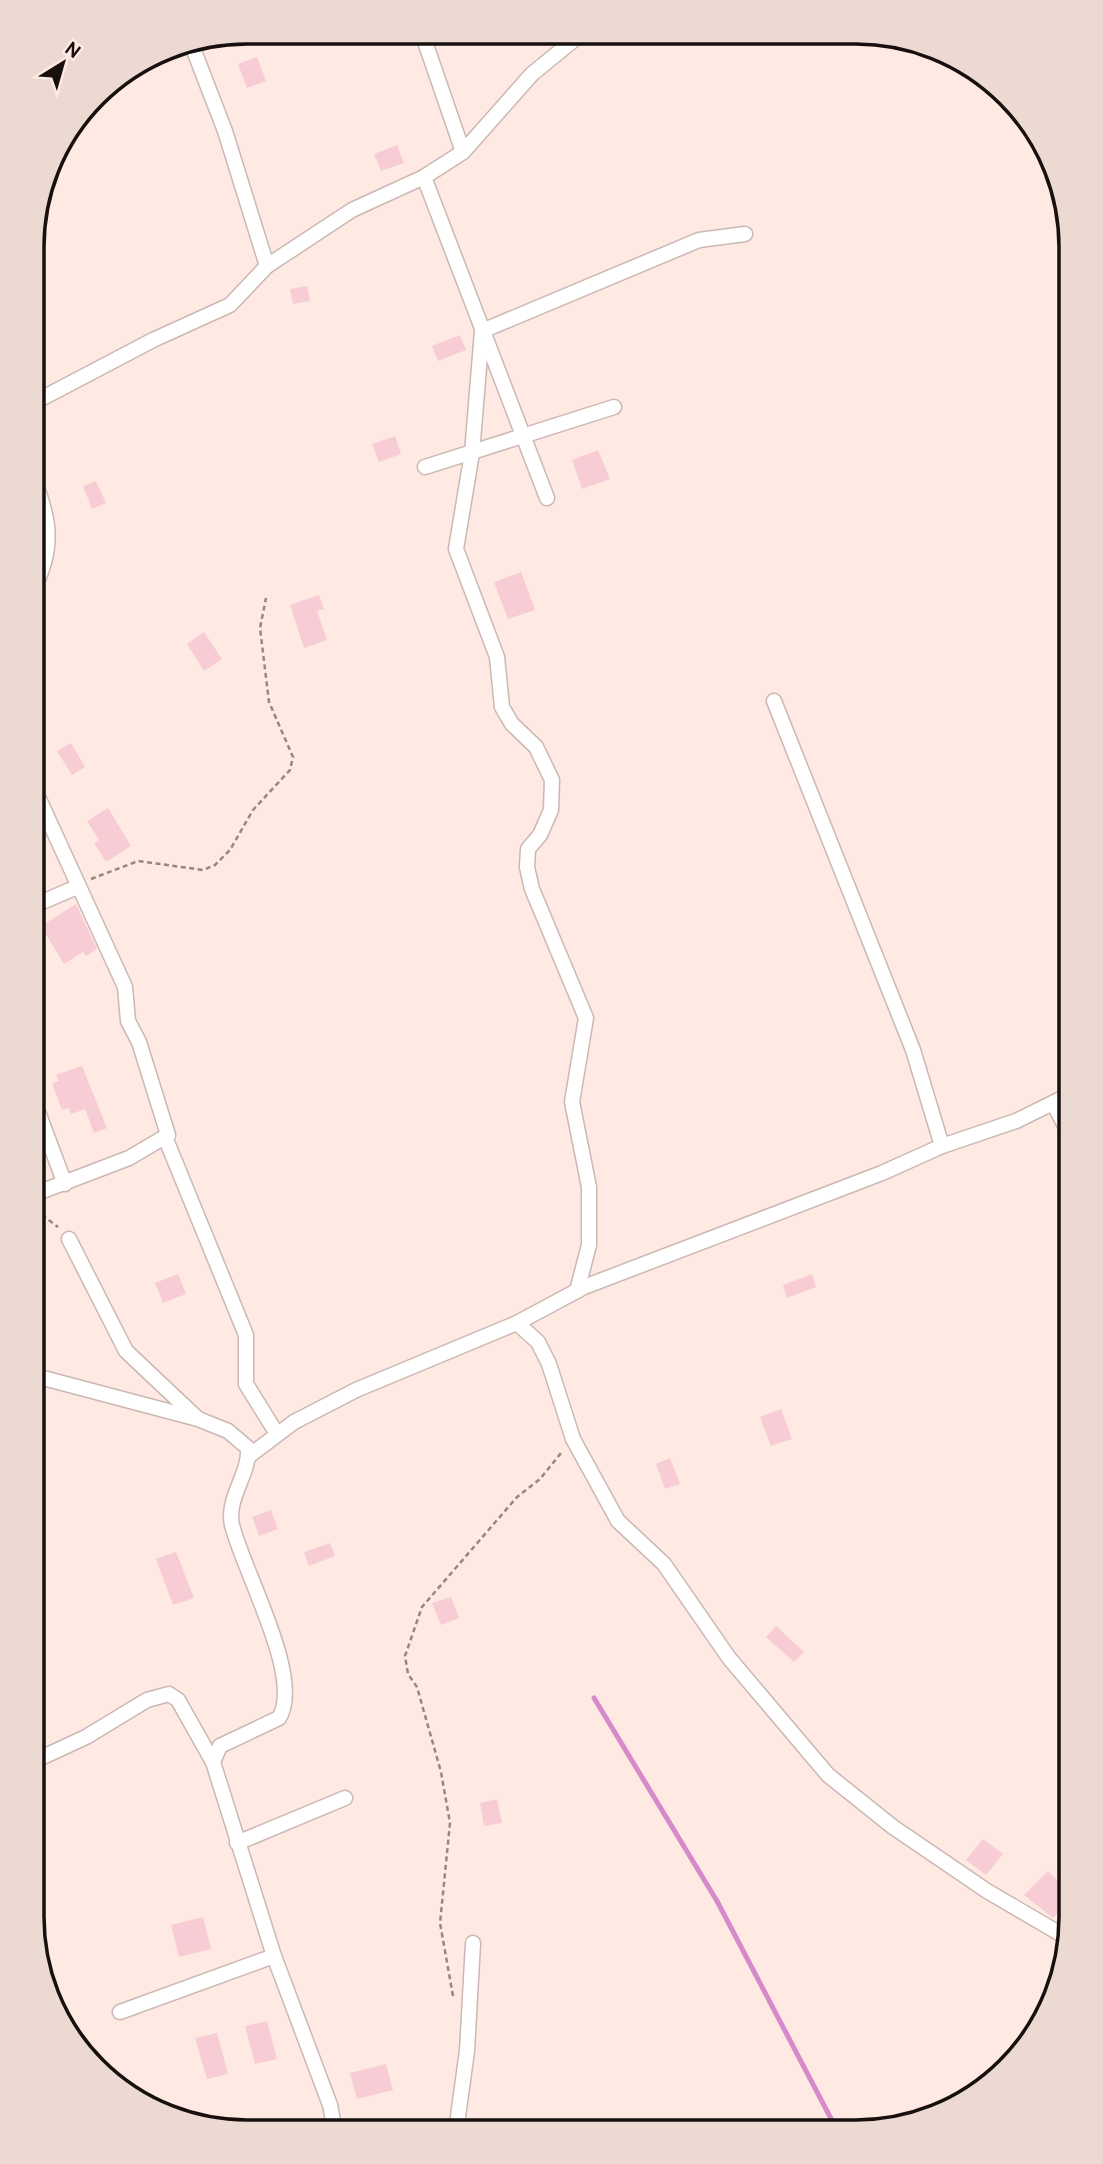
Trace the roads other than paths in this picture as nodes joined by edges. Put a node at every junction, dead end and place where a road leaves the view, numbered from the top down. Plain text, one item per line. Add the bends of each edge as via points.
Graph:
1 (426, 44) edge
2 (569, 44) edge
3 (194, 52) edge
4 (463, 152) junction
5 (424, 177) junction
6 (745, 234) dead end
7 (267, 266) junction
8 (482, 331) junction
9 (44, 397) edge
10 (614, 407) dead end
11 (525, 437) junction
12 (472, 453) junction
13 (425, 467) dead end
14 (547, 498) dead end
15 (44, 512) edge
16 (44, 564) edge
17 (774, 701) dead end
18 (44, 811) edge
19 (77, 887) junction
20 (44, 901) edge
21 (1059, 1100) edge
22 (1053, 1103) junction
23 (1059, 1114) edge
24 (44, 1128) edge
25 (165, 1137) junction
26 (942, 1146) junction
27 (65, 1184) junction
28 (44, 1191) edge
29 (69, 1239) road end
30 (578, 1291) junction
31 (517, 1323) junction
32 (44, 1378) edge
33 (198, 1419) junction
34 (277, 1434) junction
35 (249, 1457) junction
36 (44, 1756) edge
37 (213, 1762) junction
38 (345, 1798) dead end
39 (237, 1843) junction
40 (1059, 1933) edge
41 (473, 1943) dead end
42 (274, 1956) junction
43 (120, 2012) dead end
44 (333, 2120) edge
45 (458, 2120) edge

1 - 4 street
2 - 4 street via 532,74
3 - 7 street via 225,131
4 - 5 street
5 - 7 street via 352,210
5 - 8 street
6 - 8 street via 699,240
7 - 9 street via 230,305
8 - 11 street
8 - 12 street
10 - 11 street
11 - 12 street
11 - 14 street
12 - 13 street
12 - 30 street via 456,549 497,657 502,708 536,747 552,780 551,810 528,849 527,867 586,1018 572,1102 589,1187 589,1245
15 - 16 street via 48,555
17 - 26 street via 913,1051
18 - 19 street
19 - 20 street
19 - 25 street via 125,987 128,1021 163,1113
21 - 22 street
22 - 23 street
22 - 26 street
24 - 27 street
25 - 27 street via 129,1158
25 - 34 street via 246,1335 246,1384
26 - 30 street
27 - 28 street
29 - 33 street via 126,1351
30 - 31 street
31 - 34 street via 403,1368
31 - 40 street via 538,1342 573,1439 618,1521 664,1564 729,1658 828,1775 892,1828
32 - 33 street
33 - 35 street via 240,1438
34 - 35 street
35 - 37 street via 234,1496 231,1522 281,1660 286,1698 279,1718 220,1746
36 - 37 street via 147,1700 169,1694 178,1700
37 - 39 street
38 - 39 street
39 - 42 street
41 - 45 street
42 - 43 street
42 - 44 street via 313,2054

